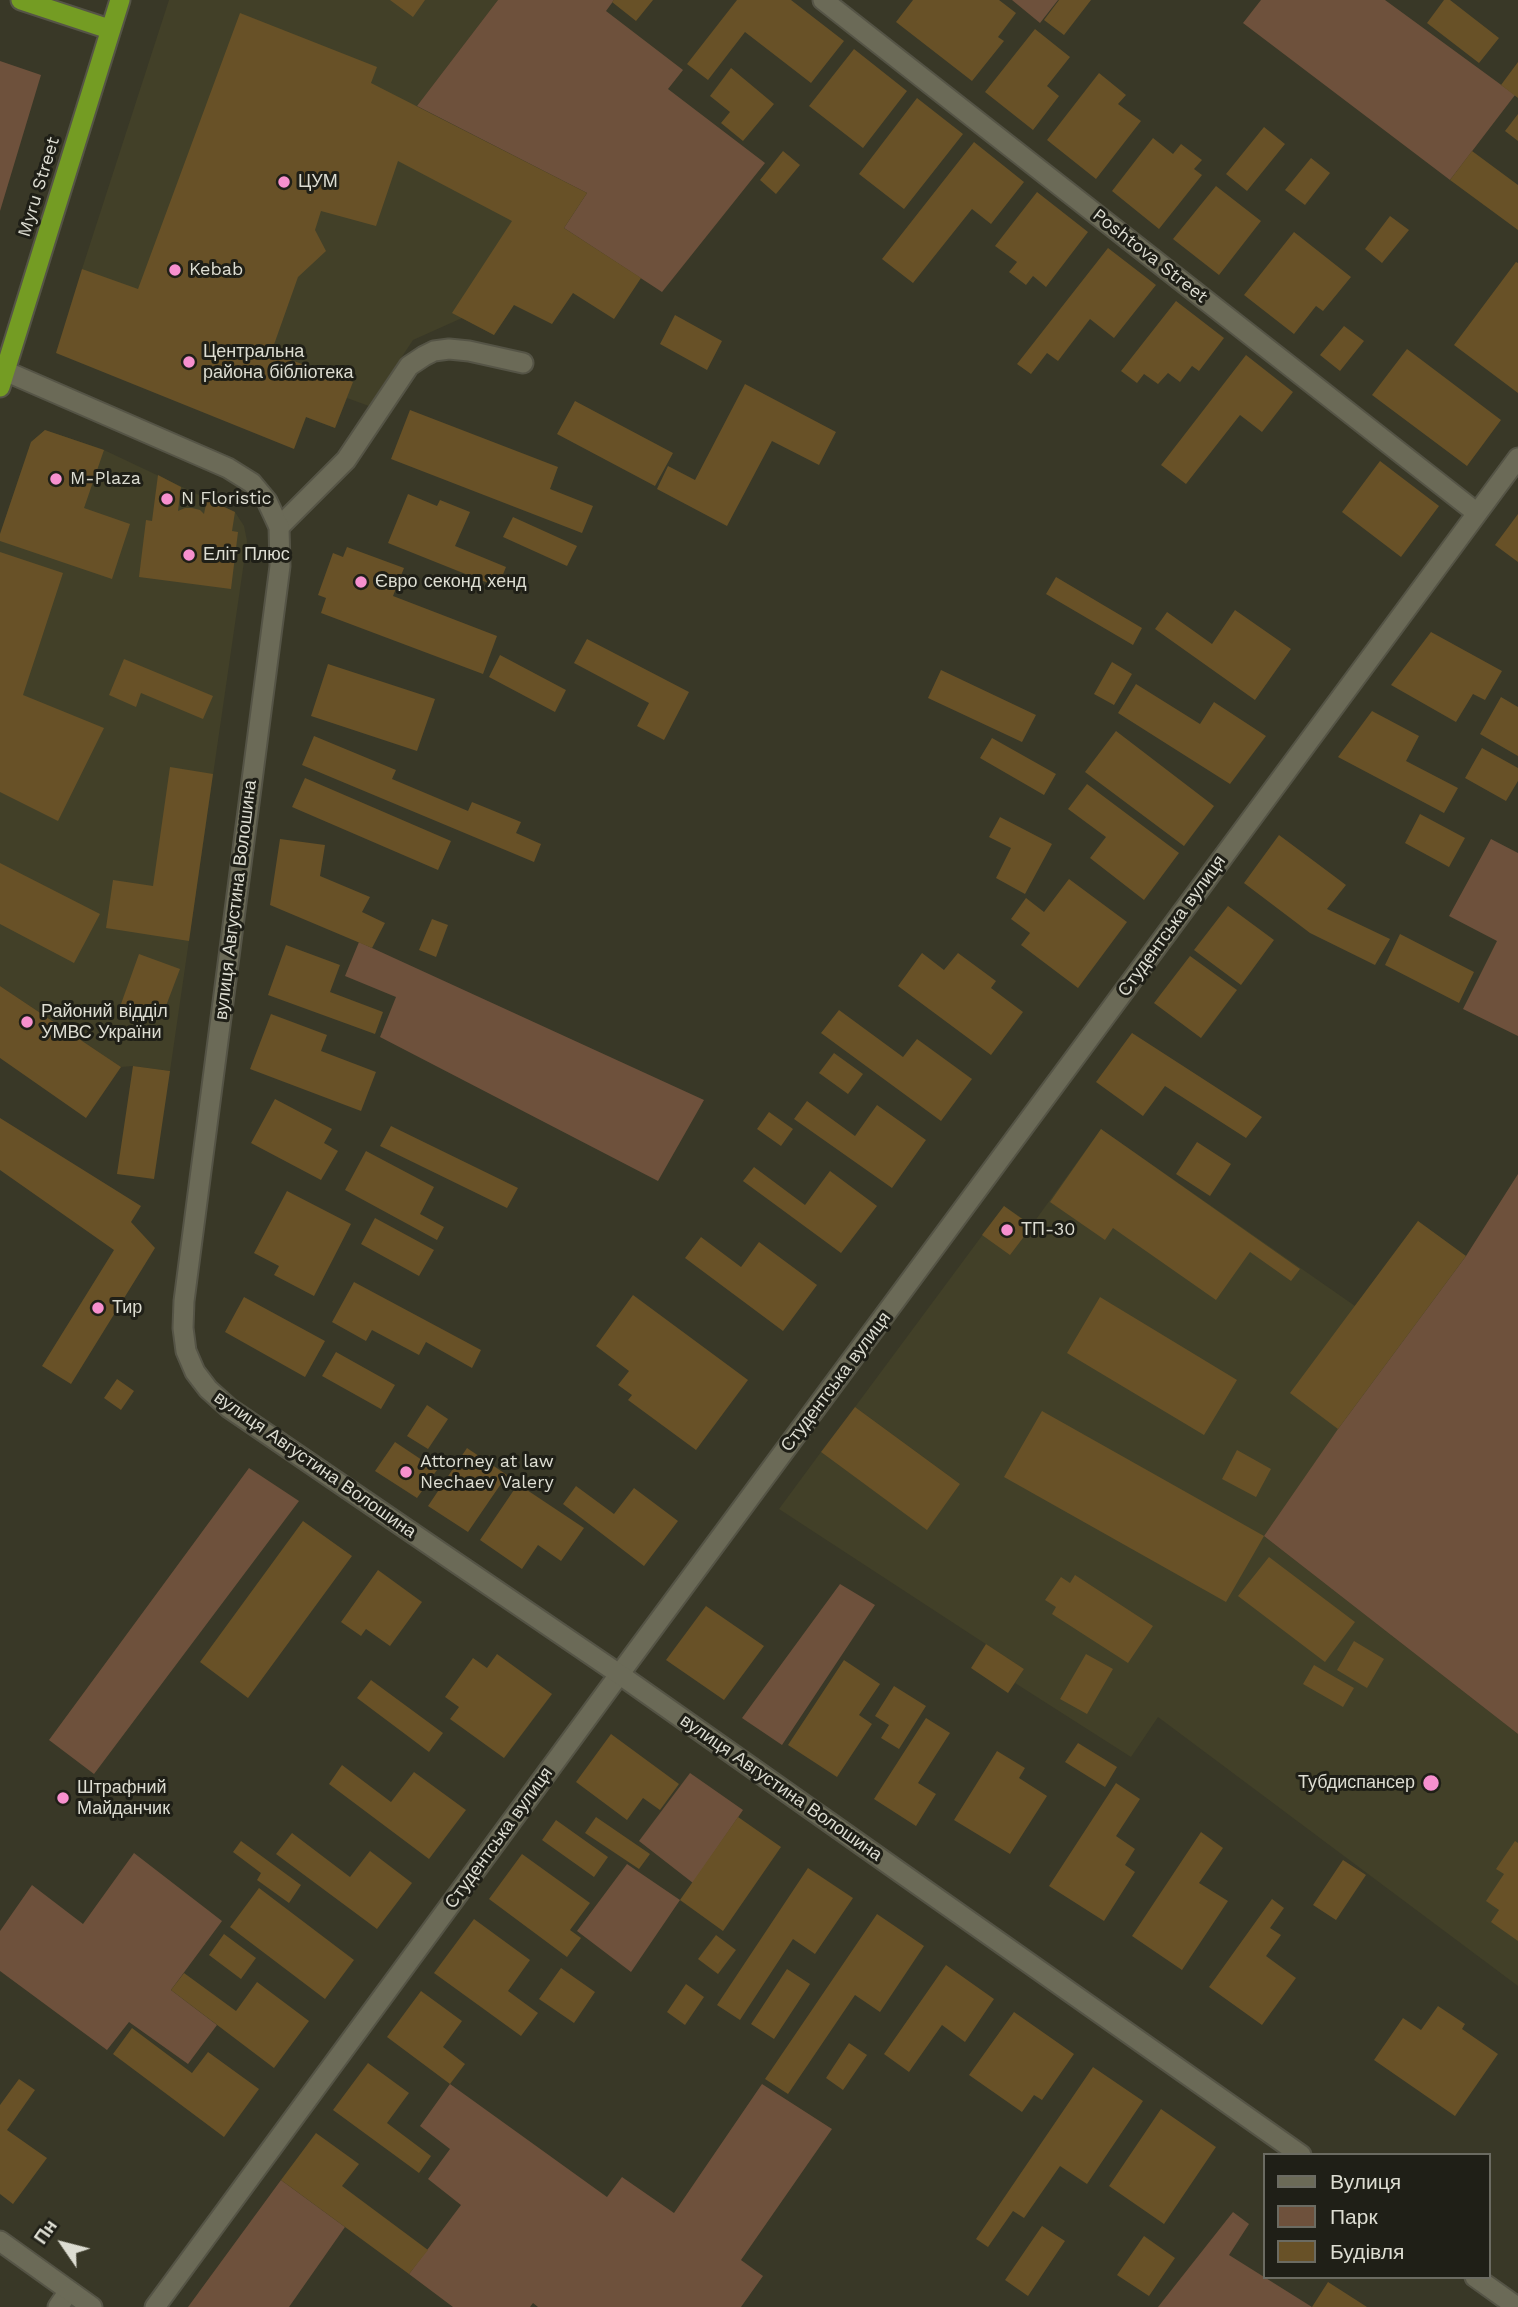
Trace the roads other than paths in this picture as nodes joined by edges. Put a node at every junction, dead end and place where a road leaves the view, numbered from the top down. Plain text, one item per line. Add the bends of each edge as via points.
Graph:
1 (21, 0) edge
2 (120, 0) edge
3 (823, 0) edge
4 (109, 29) junction
5 (523, 363) dead end
6 (2, 379) edge
7 (1518, 458) edge
8 (1477, 513) junction
9 (279, 527) junction
10 (619, 1674) junction
11 (1298, 2153) edge
12 (0, 2242) edge
13 (1478, 2279) edge
14 (63, 2299) edge
15 (92, 2307) edge
16 (155, 2307) edge
17 (1517, 2307) edge

1 - 4 highway
2 - 4 highway, Myru Street
3 - 8 street, Poshtova Street
4 - 6 highway, Myru Street
5 - 9 street via 449,349 434,351 409,366 346,460
6 - 9 street, вулиця Августина Волошина via 228,468 267,501
7 - 8 street, Студентська вулиця
8 - 10 street, Студентська вулиця
9 - 10 street, вулиця Августина Волошина via 280,566 184,1301 186,1351 195,1372 229,1408
10 - 11 street, вулиця Августина Волошина
10 - 16 street, Студентська вулиця
12 - 14 street
13 - 17 street
14 - 15 street

